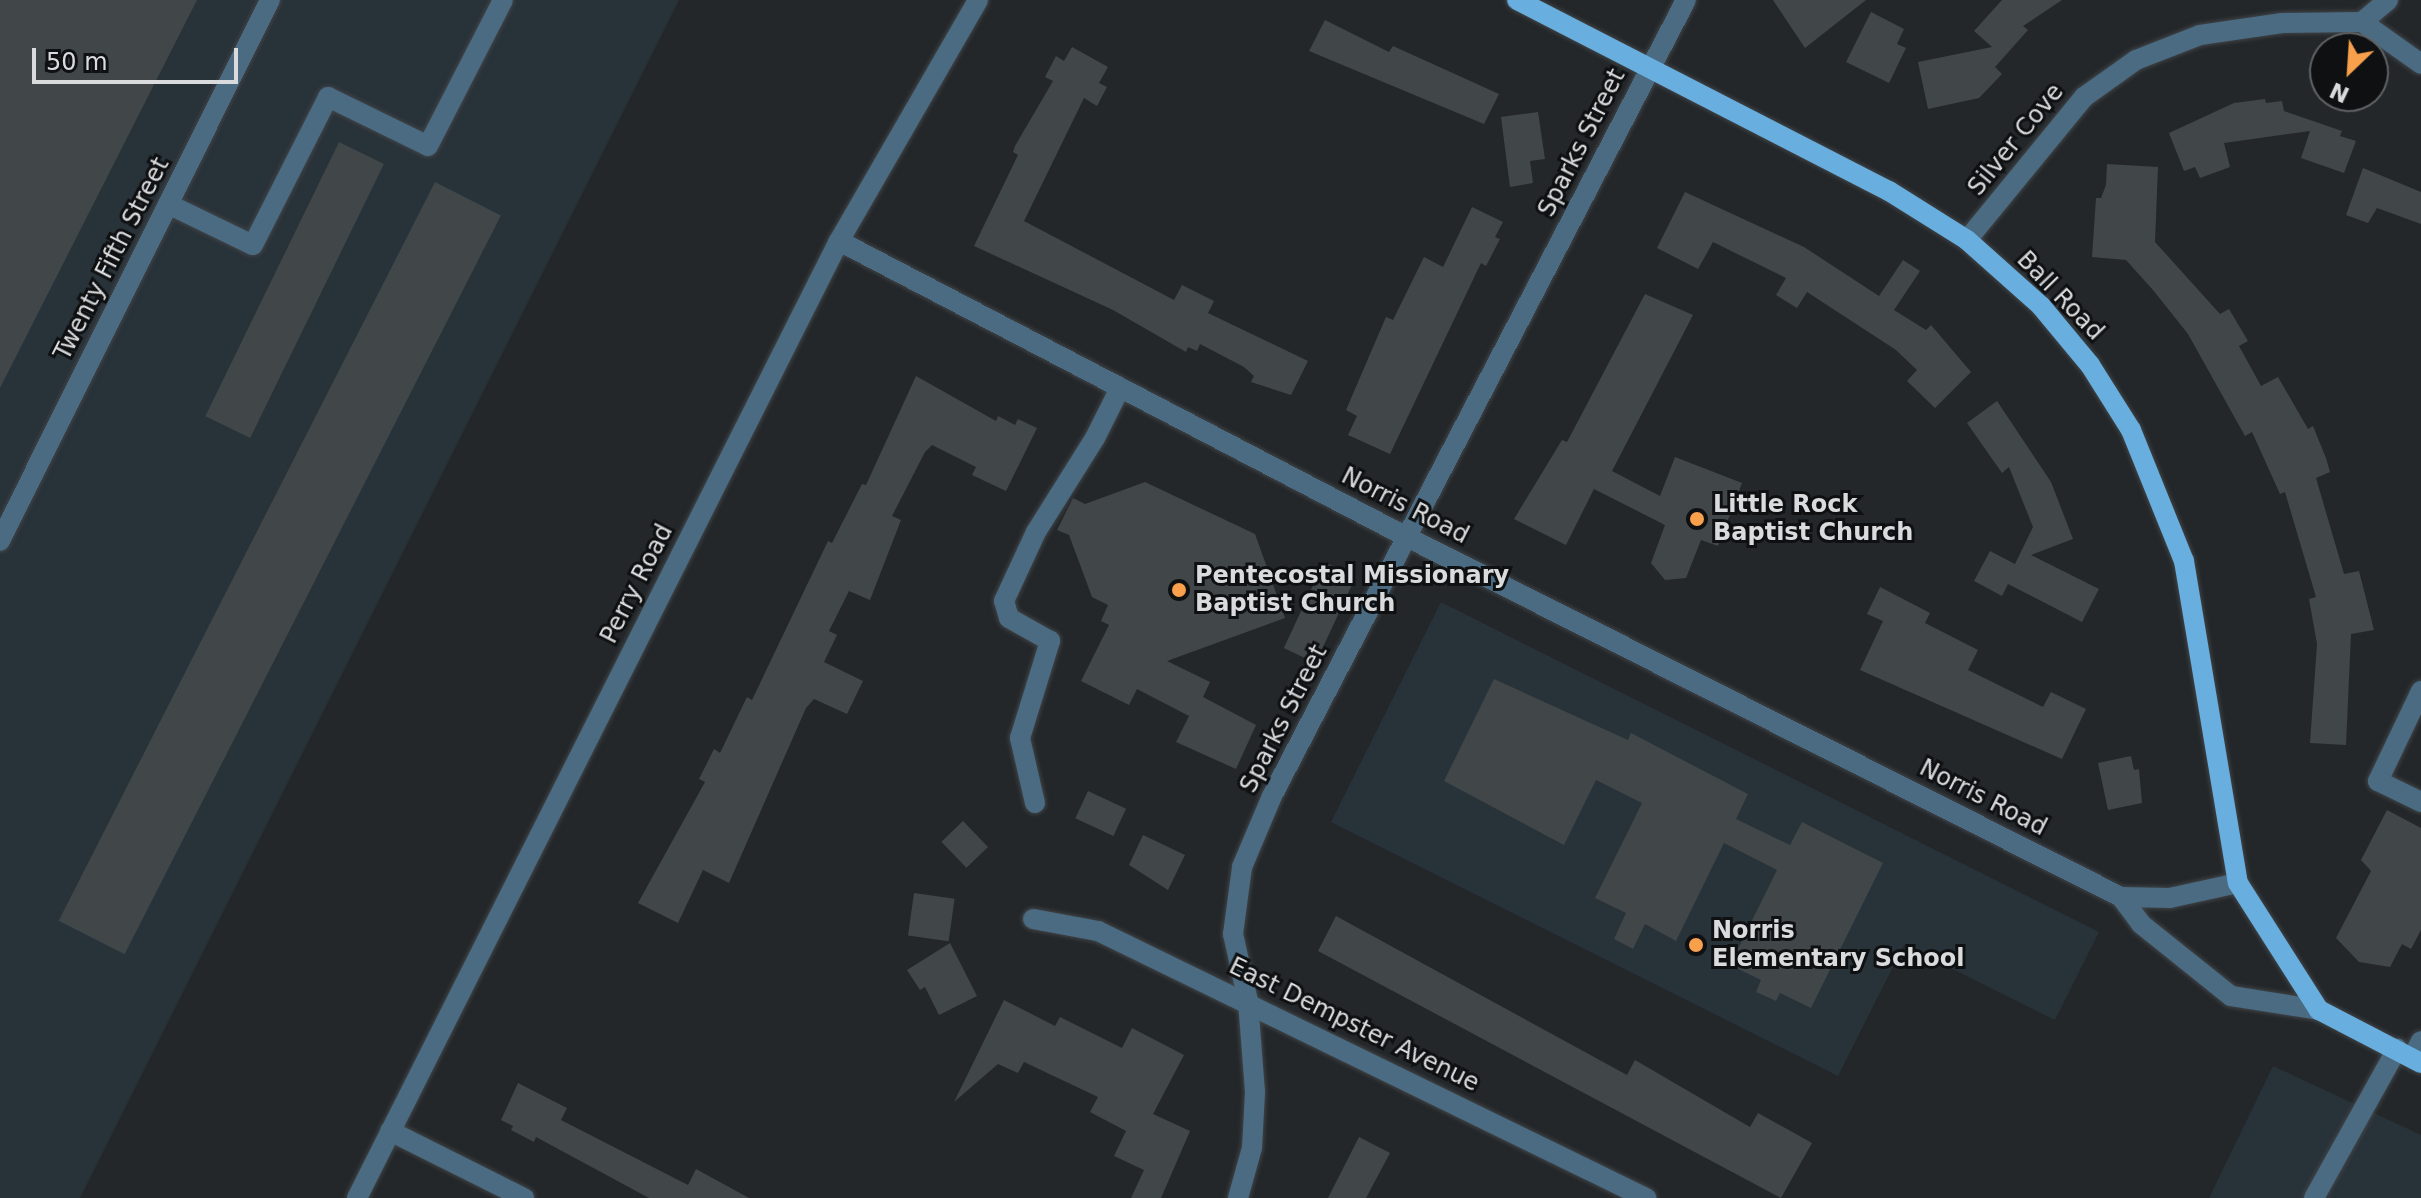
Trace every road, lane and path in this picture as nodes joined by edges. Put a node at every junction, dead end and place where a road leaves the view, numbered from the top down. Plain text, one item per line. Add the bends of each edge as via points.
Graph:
1 (270, 0) edge
2 (503, 0) edge
3 (978, 0) edge
4 (1517, 0) edge
5 (1686, 0) edge
6 (2388, 0) edge
7 (2362, 22) junction
8 (2421, 64) edge
9 (1651, 68) junction
10 (168, 204) junction
11 (1967, 240) junction
12 (839, 241) junction
13 (1120, 388) junction
14 (1407, 537) junction
15 (0, 541) edge
16 (2421, 691) edge
17 (2421, 802) edge
18 (1035, 803) dead end
19 (2238, 883) junction
20 (2121, 897) junction
21 (1033, 919) dead end
22 (1248, 1001) junction
23 (2319, 1010) junction
24 (2413, 1053) edge
25 (390, 1131) junction
26 (357, 1198) edge
27 (524, 1198) edge
28 (1238, 1198) edge
29 (1646, 1198) edge
30 (2314, 1198) edge

1 - 10 street, Twenty Fifth Street
2 - 10 street via 428,146 328,97 253,245
3 - 12 street, Perry Road
4 - 9 main road, Ball Road
5 - 9 street, Sparks Street
6 - 7 street
7 - 8 street
7 - 11 street, Silver Cove via 2282,23 2200,35 2136,60 2084,97
9 - 11 main road, Ball Road via 1889,191
9 - 14 street, Sparks Street
10 - 15 street, Twenty Fifth Street
11 - 19 main road, Ball Road via 2041,306 2090,365 2131,430 2184,561
12 - 13 street, Norris Road
12 - 25 street, Perry Road
13 - 14 street, Norris Road
13 - 18 street via 1036,532 1004,601 1009,618 1050,641 1020,738
14 - 20 street, Norris Road
14 - 22 street, Sparks Street via 1272,796 1242,867 1233,934
16 - 17 street via 2378,781
19 - 20 street, Norris Road via 2170,898
19 - 23 main road
20 - 23 street, Norris Road via 2141,924 2231,996
21 - 22 street, East Dempster Avenue via 1098,931
22 - 28 street, Sparks Street via 1255,1092 1252,1148
22 - 29 street, East Dempster Avenue
23 - 24 main road, Norris Road
24 - 30 street
25 - 26 street, Perry Road
25 - 27 street

